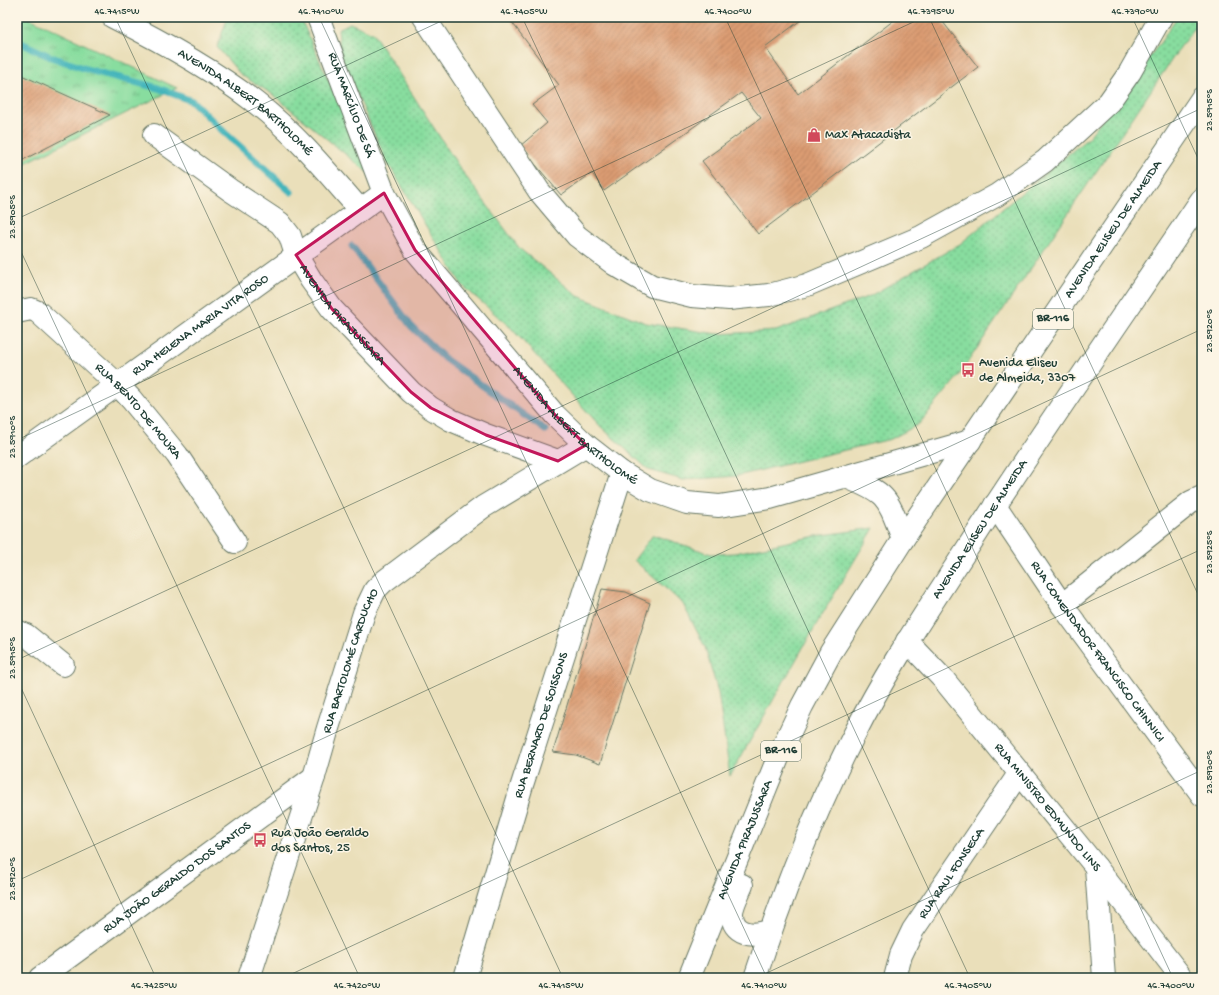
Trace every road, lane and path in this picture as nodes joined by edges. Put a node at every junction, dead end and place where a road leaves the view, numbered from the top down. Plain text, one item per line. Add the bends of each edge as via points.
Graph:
1 (113, 17) edge
2 (318, 17) edge
3 (424, 17) edge
4 (1161, 17) edge
5 (1202, 98) edge
6 (154, 135) dead end
7 (384, 193) junction
8 (1202, 199) edge
9 (360, 210) junction
10 (296, 255) junction
11 (17, 312) edge
12 (117, 384) junction
13 (970, 441) junction
14 (586, 445) junction
15 (17, 457) edge
16 (558, 461) junction
17 (622, 473) junction
18 (846, 477) junction
19 (1202, 497) edge
20 (995, 506) junction
21 (903, 539) junction
22 (235, 542) dead end
23 (1062, 605) junction
24 (17, 631) edge
25 (907, 641) junction
26 (64, 665) dead end
27 (1018, 774) junction
28 (314, 777) junction
29 (1202, 795) edge
30 (764, 796) junction
31 (1096, 867) junction
32 (771, 930) junction
33 (40, 978) edge
34 (249, 978) edge
35 (465, 978) edge
36 (689, 978) edge
37 (755, 978) edge
38 (895, 978) edge
39 (1104, 978) edge
40 (1182, 978) edge

1 - 9 street, AVENIDA ALBERT BARTHOLOMÉ via 196,62 258,104 309,152
2 - 7 street, RUA MARCÍLIO DE SÁ
3 - 4 street via 539,191 577,236 614,264 652,286 692,296 728,299 769,295 806,285 921,237 997,194 1045,161 1109,102 1130,72
5 - 13 street, AVENIDA ELISEU DE ALMEIDA / BR-116
6 - 10 street, AVENIDA PIRAJUSSARA via 280,223 290,236
7 - 9 street, RUA HELENA MARIA VITA ROSO
7 - 14 street, AVENIDA ALBERT BARTHOLOMÉ via 415,250 555,415
8 - 20 street, AVENIDA ELISEU DE ALMEIDA
9 - 10 street, RUA HELENA MARIA VITA ROSO
10 - 12 street, RUA HELENA MARIA VITA ROSO
10 - 16 street, AVENIDA PIRAJUSSARA via 310,280 332,309 411,392 430,408 486,435
11 - 12 street, RUA BENTO DE MOURA via 31,309 38,312
12 - 15 street, RUA HELENA MARIA VITA ROSO
12 - 22 street, RUA BENTO DE MOURA via 177,455
13 - 18 street, AVENIDA ALBERT BARTHOLOMÉ
13 - 21 street, AVENIDA ELISEU DE ALMEIDA / BR-116
14 - 16 street, RUA BARTOLOMÉ CARDUCHO
14 - 17 street, AVENIDA ALBERT BARTHOLOMÉ
16 - 28 street, RUA BARTOLOMÉ CARDUCHO via 483,507 375,590 369,600
17 - 18 street, AVENIDA ALBERT BARTHOLOMÉ via 650,490 687,504 719,506 770,498
17 - 35 street, RUA BERNARD DE SOISSONS via 522,785
18 - 21 street via 882,495 889,504
19 - 23 street via 1191,502
20 - 23 street, RUA COMENDADOR FRANCISCO CHINNICI
20 - 25 street, AVENIDA ELISEU DE ALMEIDA
21 - 30 street, AVENIDA PIRAJUSSARA / BR-116 via 820,672 780,753
23 - 29 street, RUA COMENDADOR FRANCISCO CHINNICI
24 - 26 street via 26,635
25 - 27 street, RUA MINISTRO EDMUNDO LINS via 944,680
25 - 32 street via 854,734 833,778 803,844
27 - 31 street, RUA MINISTRO EDMUNDO LINS
27 - 38 street, RUA RAUL FONSECA via 913,930 901,955
28 - 33 street, RUA JOÃO GERALDO DOS SANTOS
28 - 34 street, RUA BARTOLOMÉ CARDUCHO
30 - 32 street via 765,818 759,844 732,910 739,931 761,934
30 - 36 street, AVENIDA PIRAJUSSARA / BR-116
31 - 39 street
31 - 40 street, RUA MINISTRO EDMUNDO LINS
32 - 37 street

